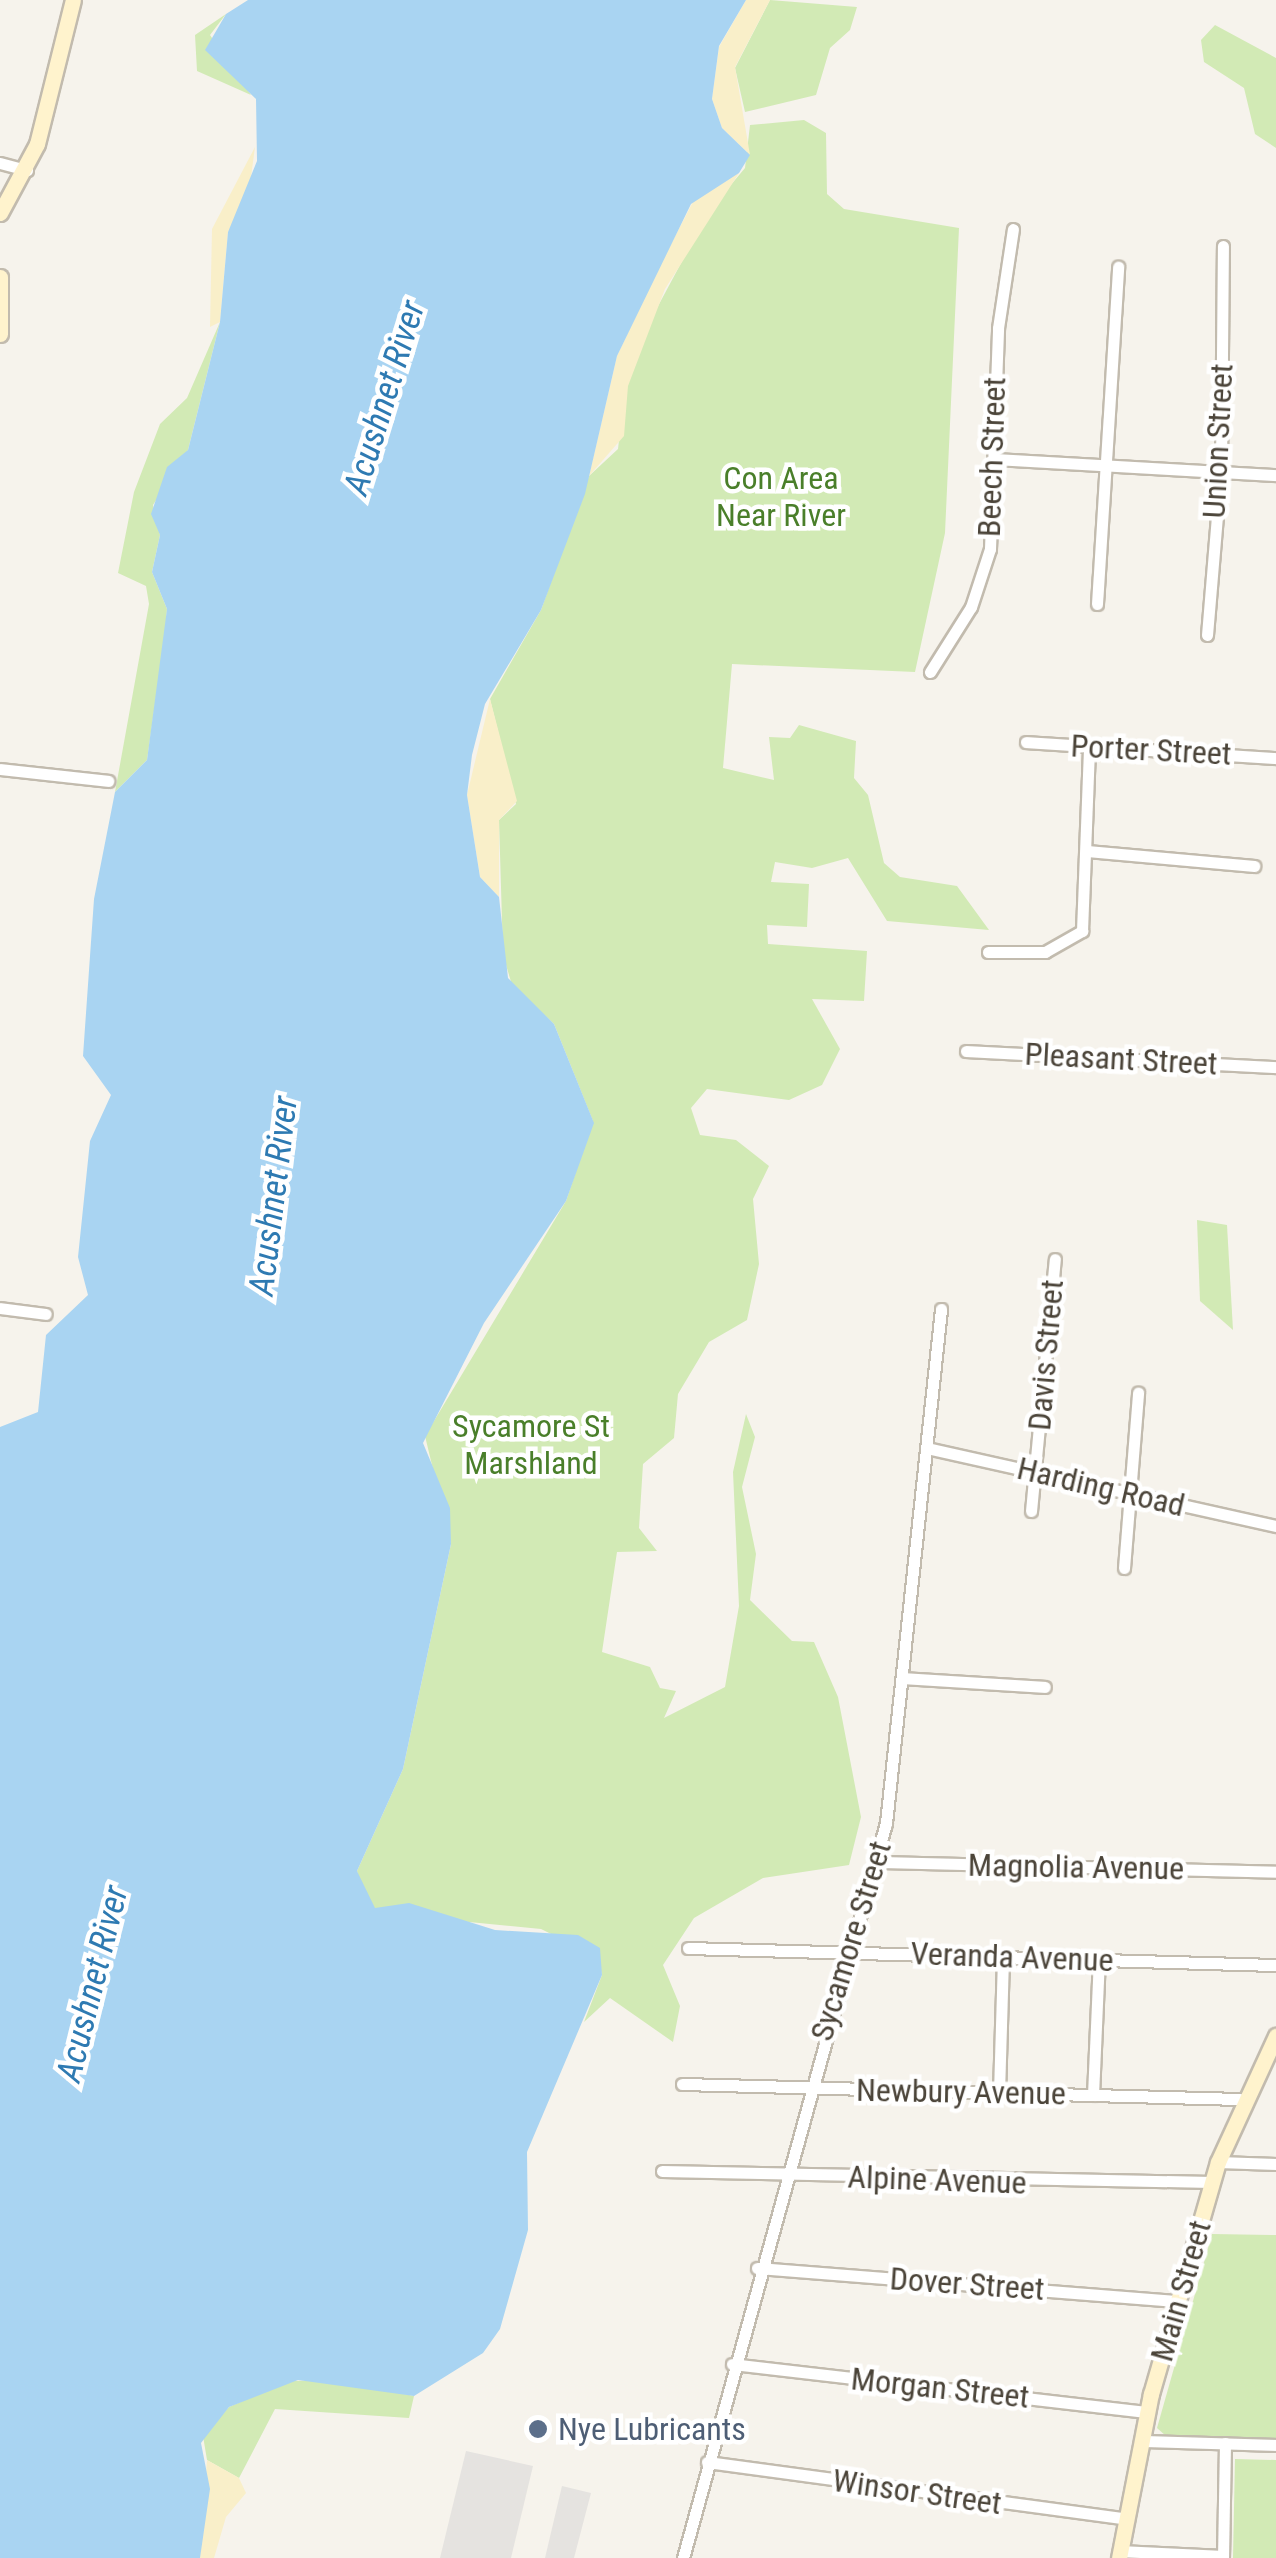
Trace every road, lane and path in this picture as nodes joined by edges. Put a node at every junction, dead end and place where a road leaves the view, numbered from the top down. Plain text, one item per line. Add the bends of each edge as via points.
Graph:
1 (74, 0) edge
2 (0, 163) edge
3 (27, 170) junction
4 (0, 213) edge
5 (1013, 229) dead end
6 (1223, 246) dead end
7 (1118, 267) dead end
8 (0, 277) edge
9 (0, 334) edge
10 (996, 458) junction
11 (1109, 463) junction
12 (1221, 469) junction
13 (1276, 476) edge
14 (1097, 604) dead end
15 (1206, 635) dead end
16 (930, 672) dead end
17 (1026, 742) dead end
18 (1089, 748) junction
19 (1276, 758) edge
20 (0, 769) edge
21 (108, 781) dead end
22 (1087, 851) junction
23 (1254, 866) dead end
24 (988, 952) dead end
25 (966, 1051) dead end
26 (1276, 1067) edge
27 (1055, 1259) dead end
28 (0, 1308) edge
29 (941, 1309) dead end
30 (46, 1314) dead end
31 (1138, 1394) dead end
32 (927, 1448) junction
33 (1035, 1471) junction
34 (1136, 1494) junction
35 (1031, 1511) dead end
36 (1276, 1526) edge
37 (1124, 1568) dead end
38 (903, 1678) junction
39 (1045, 1686) dead end
40 (876, 1862) junction
41 (1276, 1872) edge
42 (688, 1948) dead end
43 (849, 1952) junction
44 (1003, 1957) junction
45 (1100, 1960) junction
46 (1276, 1964) edge
47 (1276, 2036) edge
48 (682, 2084) dead end
49 (808, 2088) junction
50 (999, 2092) junction
51 (1093, 2095) junction
52 (1240, 2099) junction
53 (1218, 2162) junction
54 (1276, 2164) edge
55 (662, 2171) dead end
56 (782, 2175) junction
57 (1212, 2182) junction
58 (757, 2268) junction
59 (1177, 2300) junction
60 (732, 2364) junction
61 (1147, 2412) junction
62 (1141, 2441) junction
63 (1225, 2443) junction
64 (1276, 2444) edge
65 (707, 2462) junction
66 (1126, 2519) junction
67 (1119, 2555) edge
68 (1223, 2557) edge
69 (683, 2558) edge

1 - 3 main road
2 - 3 street
3 - 4 main road
5 - 10 street, Beech Street
6 - 12 street, Union Street
7 - 11 street
8 - 9 main road
10 - 11 street
10 - 16 street, Beech Street via 990,549 971,607
11 - 12 street
11 - 14 street
12 - 13 street
12 - 15 street, Union Street
17 - 18 street, Porter Street
18 - 19 street, Porter Street
18 - 22 street
20 - 21 street
22 - 23 street
22 - 24 street via 1082,931 1045,952
25 - 26 street, Pleasant Street
27 - 33 street, Davis Street
28 - 30 street
29 - 32 street, Sycamore Street
31 - 34 street
32 - 33 street, Harding Road
32 - 38 street, Sycamore Street
33 - 34 street, Harding Road
33 - 35 street, Davis Street
34 - 36 street, Harding Road
34 - 37 street
38 - 39 street
38 - 40 street, Sycamore Street
40 - 41 street, Magnolia Avenue
40 - 43 street, Sycamore Street
42 - 43 street, Veranda Avenue
43 - 44 street, Veranda Avenue
43 - 49 street, Sycamore Street
44 - 45 street, Veranda Avenue
44 - 50 street
45 - 46 street, Veranda Avenue
45 - 51 street
47 - 52 main road, Main Street
48 - 49 street, Newbury Avenue
49 - 50 street, Newbury Avenue
49 - 56 street, Sycamore Street
50 - 51 street, Newbury Avenue
51 - 52 street, Newbury Avenue
52 - 53 main road, Main Street
53 - 54 street
53 - 57 main road, Main Street
55 - 56 street, Alpine Avenue
56 - 57 street, Alpine Avenue
56 - 58 street, Sycamore Street
57 - 59 main road, Main Street
58 - 59 street, Dover Street
58 - 60 street, Sycamore Street
59 - 61 main road, Main Street
60 - 61 street, Morgan Street
60 - 65 street, Sycamore Street
61 - 62 main road, Main Street
62 - 63 street
62 - 66 main road, Main Street
63 - 64 street
63 - 68 street
65 - 66 street, Winsor Street
65 - 69 street, Sycamore Street
66 - 67 main road, Main Street
67 - 68 street

